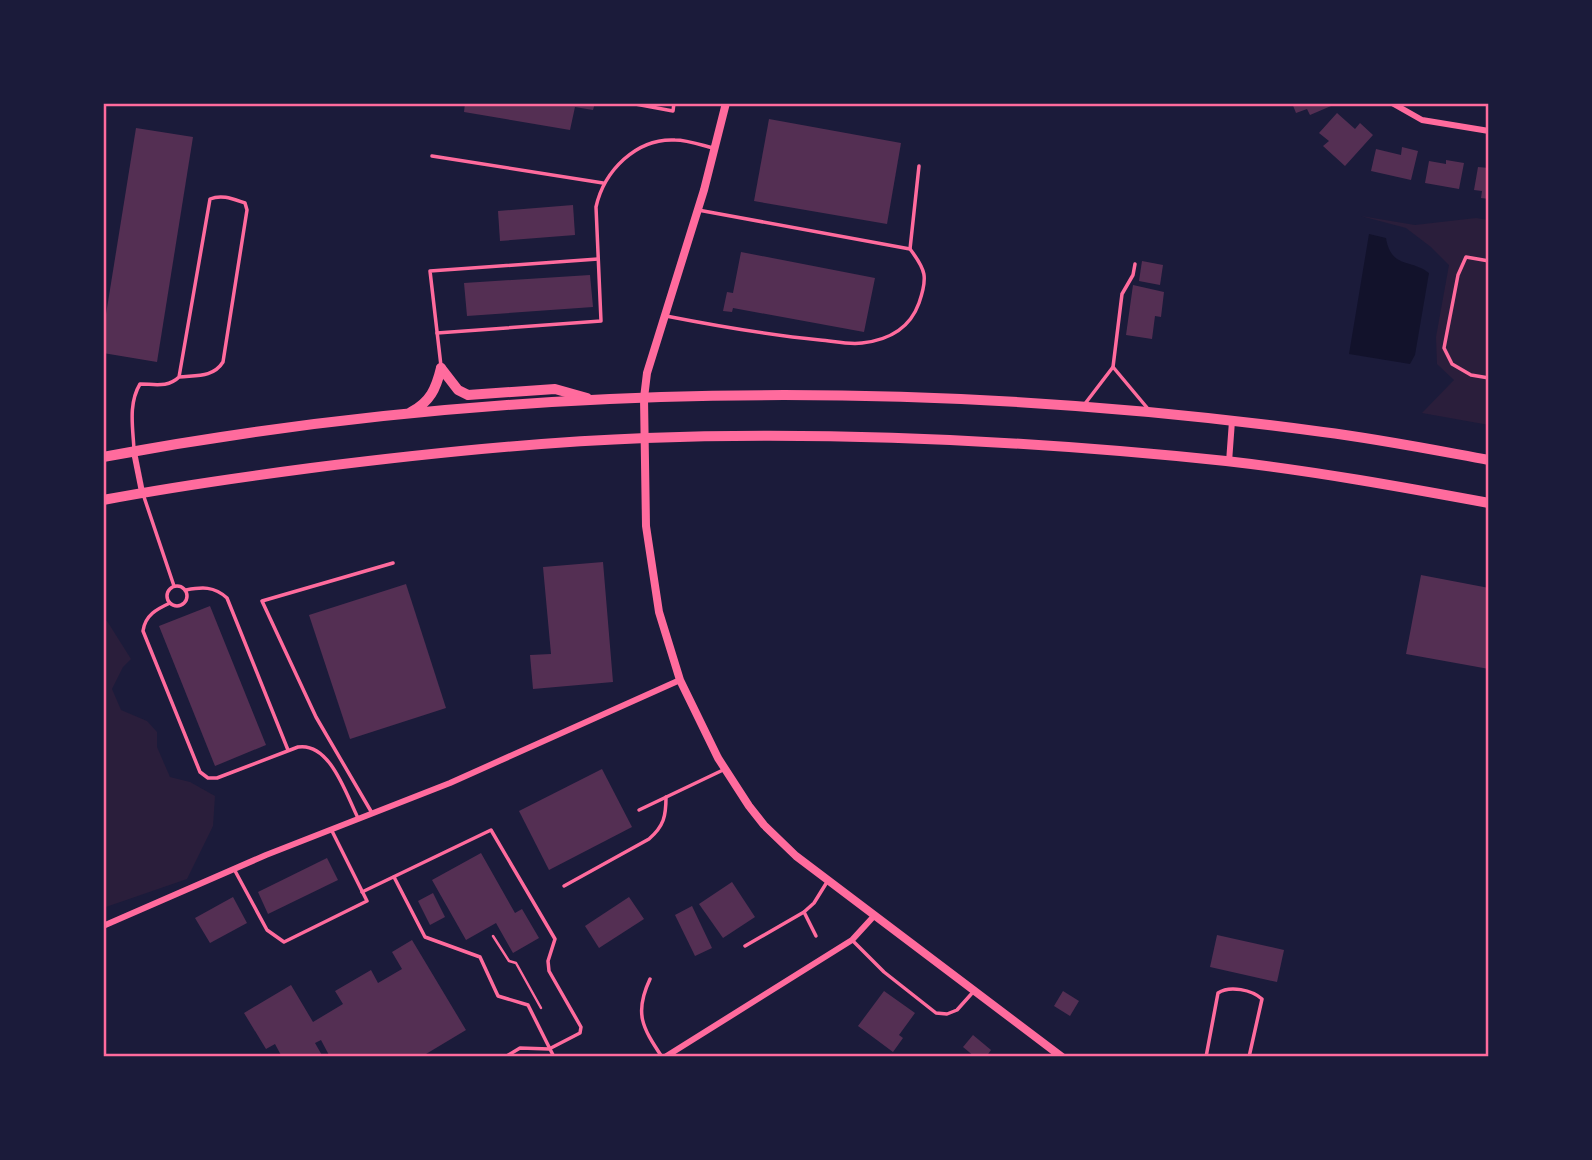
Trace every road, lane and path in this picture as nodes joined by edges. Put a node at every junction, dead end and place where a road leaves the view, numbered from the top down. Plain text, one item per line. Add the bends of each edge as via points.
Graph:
1 (630, 103) edge
2 (674, 103) edge
3 (726, 103) edge
4 (1392, 103) edge
5 (1489, 131) edge
6 (715, 148) junction
7 (432, 156) dead end
8 (919, 166) dead end
9 (603, 183) junction
10 (698, 211) junction
11 (910, 249) junction
12 (598, 259) junction
13 (1489, 261) edge
14 (1135, 264) dead end
15 (664, 316) junction
16 (437, 333) junction
17 (1113, 367) junction
18 (441, 368) junction
19 (179, 377) junction
20 (1489, 378) edge
21 (644, 398) junction
22 (596, 401) junction
23 (1083, 407) junction
24 (1151, 412) junction
25 (407, 414) junction
26 (1232, 421) junction
27 (644, 438) junction
28 (134, 452) junction
29 (103, 457) edge
30 (1489, 460) edge
31 (1229, 461) junction
32 (142, 492) junction
33 (103, 500) edge
34 (1489, 503) edge
35 (393, 562) dead end
36 (174, 586) junction
37 (186, 590) junction
38 (170, 603) junction
39 (680, 680) junction
40 (288, 750) junction
41 (725, 769) junction
42 (666, 797) junction
43 (639, 810) dead end
44 (372, 813) junction
45 (359, 819) junction
46 (331, 830) junction
47 (234, 869) junction
48 (394, 877) junction
49 (829, 880) junction
50 (564, 886) dead end
51 (362, 892) junction
52 (803, 912) junction
53 (874, 916) junction
54 (103, 926) edge
55 (493, 936) dead end
56 (816, 936) dead end
57 (852, 940) junction
58 (745, 946) dead end
59 (650, 979) dead end
60 (975, 989) junction
61 (543, 1013) dead end
62 (549, 1049) junction
63 (505, 1057) edge
64 (554, 1057) edge
65 (663, 1057) edge
66 (1062, 1057) edge
67 (1206, 1057) edge
68 (1249, 1057) edge

1 - 2 lane via 673,111
3 - 6 street
4 - 5 street via 1422,120
6 - 9 lane via 675,140 651,142 628,156
6 - 10 street
7 - 9 lane
8 - 11 lane
9 - 12 lane via 596,206
10 - 11 lane
10 - 15 street
11 - 15 lane via 925,277 913,319 901,330 861,344 765,335
12 - 16 lane via 601,321
12 - 16 lane via 430,271
13 - 20 lane via 1466,257 1458,275 1444,348 1452,364 1471,375
14 - 17 lane via 1122,294
15 - 21 street
16 - 18 lane
17 - 23 lane
17 - 24 lane
18 - 22 main road via 458,390 468,394 555,389
18 - 25 main road via 436,389 421,407
19 - 19 lane via 210,200 228,197 245,203 247,210 223,362 210,374
19 - 28 lane via 164,385 140,384 134,394
21 - 22 main road
21 - 23 main road via 860,396
21 - 27 street
22 - 25 main road
23 - 24 main road
24 - 26 main road
25 - 28 main road
26 - 30 main road
26 - 31 street
27 - 31 main road via 942,440
27 - 32 main road via 390,458
27 - 39 street via 646,526 659,612
28 - 29 main road
28 - 32 street
31 - 34 main road
32 - 33 main road
32 - 36 lane
35 - 44 lane via 262,601 316,717
36 - 37 lane
36 - 38 lane via 168,593
37 - 38 lane via 185,603
37 - 40 lane via 211,588 227,598
38 - 40 lane via 153,611 143,631 200,772 217,778
39 - 41 street
39 - 44 street
40 - 45 lane via 307,746 327,757
41 - 42 lane
41 - 49 street via 764,825
42 - 43 lane
42 - 50 lane via 666,818 649,839
44 - 45 street
45 - 46 street
46 - 47 street
46 - 51 lane
47 - 51 lane via 267,930 284,942 367,901
47 - 54 street
48 - 51 lane
48 - 62 lane via 425,937 480,957 498,996 527,1005
48 - 62 lane via 491,830 555,939 549,971 581,1027 580,1033
49 - 52 lane
49 - 53 street
52 - 56 lane
52 - 58 lane
53 - 57 street
53 - 60 street
55 - 61 path via 509,961 516,963
57 - 60 lane via 936,1013 957,1010
57 - 65 street
59 - 65 lane via 640,1011 648,1036
60 - 66 street
62 - 63 lane via 520,1048
62 - 64 lane
67 - 68 lane via 1218,993 1228,989 1262,999

